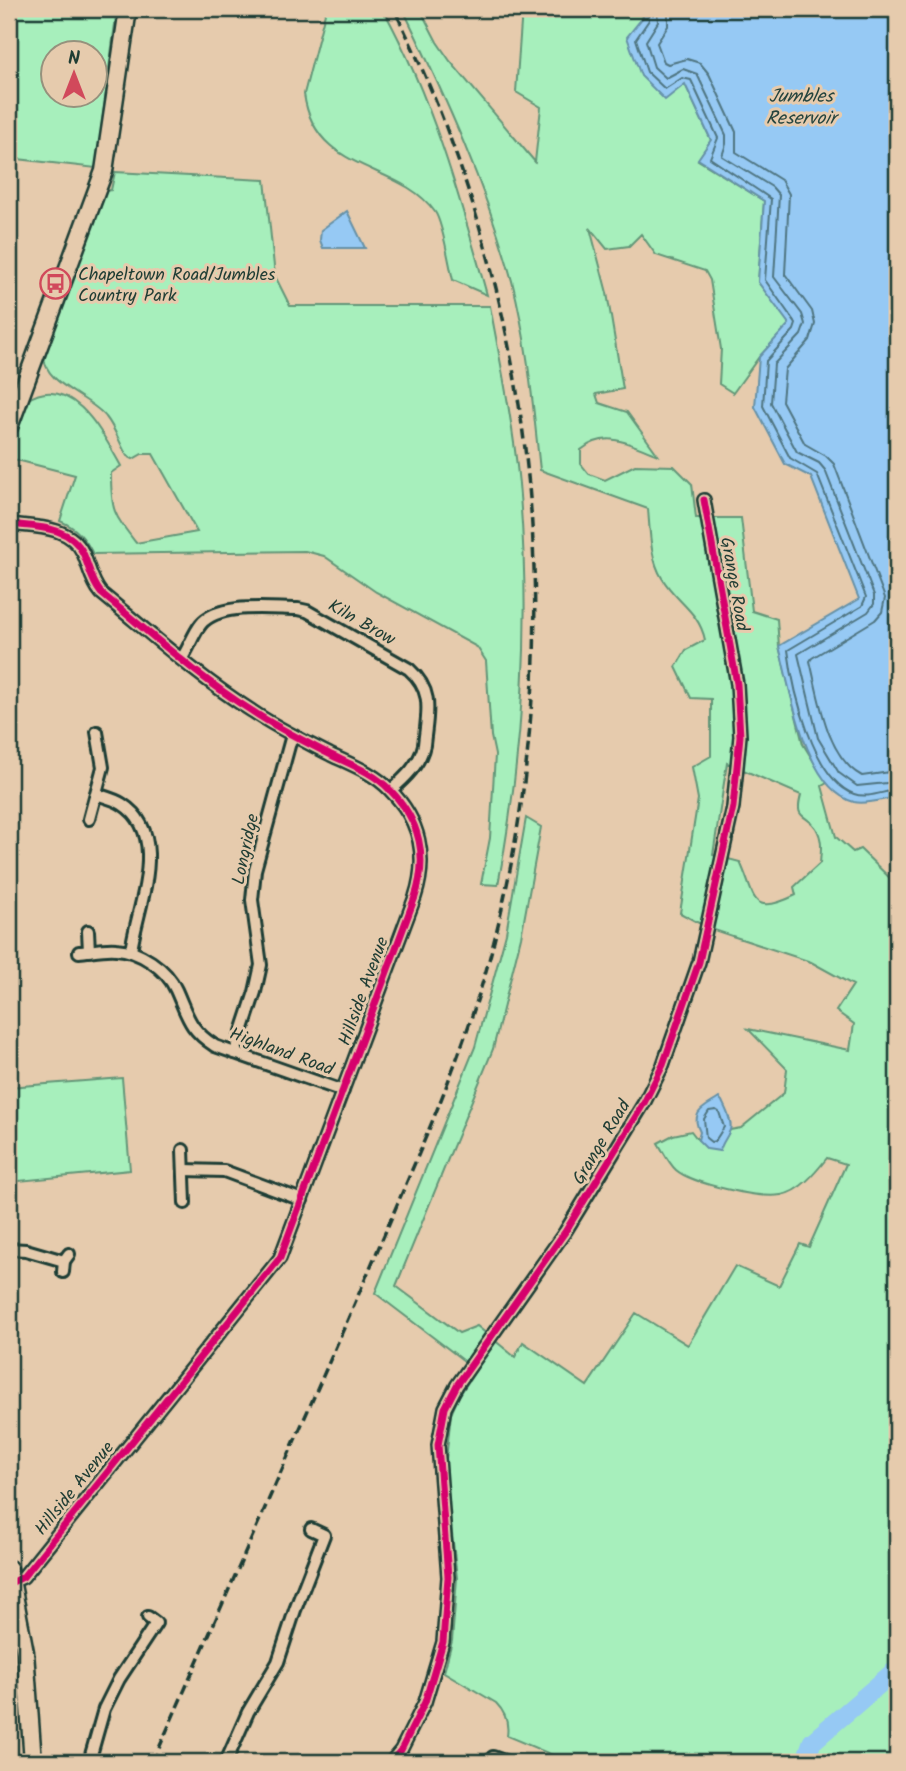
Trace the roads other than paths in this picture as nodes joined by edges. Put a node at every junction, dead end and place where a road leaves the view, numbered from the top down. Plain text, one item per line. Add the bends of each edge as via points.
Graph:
1 (128, 9) edge
2 (9, 427) edge
3 (704, 500) dead end
4 (9, 524) edge
5 (182, 659) junction
6 (97, 732) dead end
7 (292, 736) junction
8 (391, 790) junction
9 (96, 794) junction
10 (89, 819) dead end
11 (88, 931) dead end
12 (131, 951) junction
13 (235, 1053) junction
14 (343, 1091) junction
15 (183, 1150) dead end
16 (184, 1170) junction
17 (302, 1200) junction
18 (185, 1203) dead end
19 (9, 1249) edge
20 (65, 1262) dead end
21 (311, 1529) dead end
22 (10, 1576) edge
23 (148, 1617) dead end
24 (505, 1746) dead end
25 (501, 1759) edge
26 (33, 1762) edge
27 (89, 1762) edge
28 (226, 1762) edge
29 (391, 1762) edge

1 - 2 main road via 104,171
3 - 29 street, Grange Road via 737,684 740,736 733,807 708,928 681,1019 643,1103 575,1216 457,1384 445,1408 438,1445 448,1577 443,1642 425,1702
4 - 5 street, Hillside Avenue via 55,530 71,538 101,593
5 - 7 street, Hillside Avenue
5 - 8 street, Kiln Brow via 197,629 212,614 298,609 409,669 427,693 424,745 409,773
6 - 9 street via 103,767
7 - 8 street, Hillside Avenue via 371,774
7 - 13 street, Longridge via 255,870 252,900 261,965
8 - 14 street, Hillside Avenue via 418,833 421,873
9 - 10 street
9 - 12 street via 126,807 147,837 149,858
11 - 12 street via 84,952
12 - 13 street, Highland Road via 169,979 188,1021 203,1038
13 - 14 street, Highland Road
14 - 17 street, Hillside Avenue
15 - 16 street
16 - 17 street via 224,1171
16 - 18 street
17 - 22 street, Hillside Avenue via 286,1245 269,1273 23,1577
19 - 20 street
21 - 28 street via 324,1535 284,1648
22 - 26 main road via 27,1665
23 - 27 street via 156,1623 104,1709
24 - 25 street

